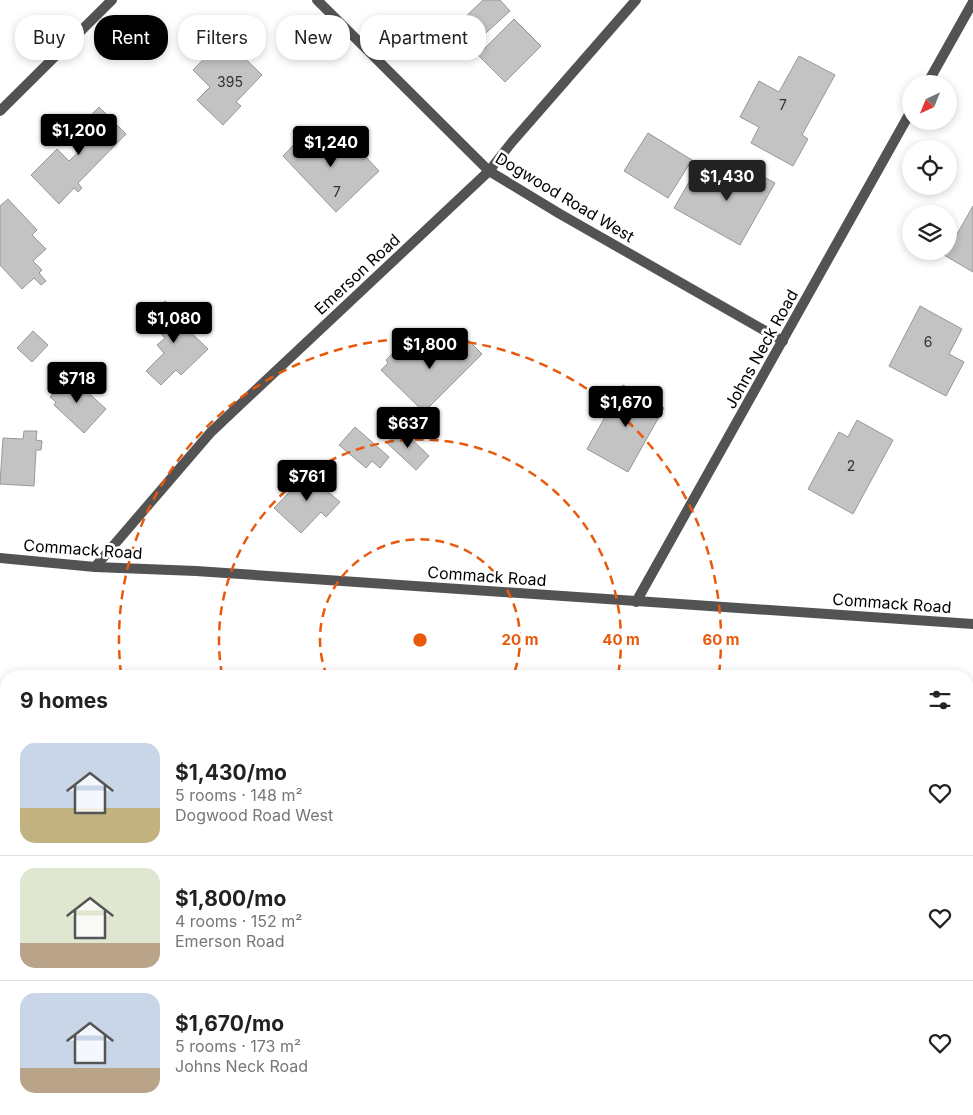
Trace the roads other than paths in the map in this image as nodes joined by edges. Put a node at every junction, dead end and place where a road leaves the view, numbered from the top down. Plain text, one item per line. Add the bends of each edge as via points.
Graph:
1 (112, 0) edge
2 (317, 0) edge
3 (636, 0) edge
4 (973, 2) edge
5 (932, 75) edge
6 (0, 111) edge
7 (902, 128) edge
8 (489, 171) junction
9 (782, 340) junction
10 (0, 558) edge
11 (95, 567) junction
12 (636, 602) junction
13 (973, 624) edge

1 - 6 street
2 - 8 street, Dogwood Road West
3 - 8 street, Emerson Road
4 - 5 street
7 - 9 street, Johns Neck Road
8 - 9 street, Dogwood Road West
8 - 11 street, Emerson Road via 211,432
9 - 12 street, Johns Neck Road
10 - 11 street, Commack Road
11 - 12 street, Commack Road
12 - 13 street, Commack Road

